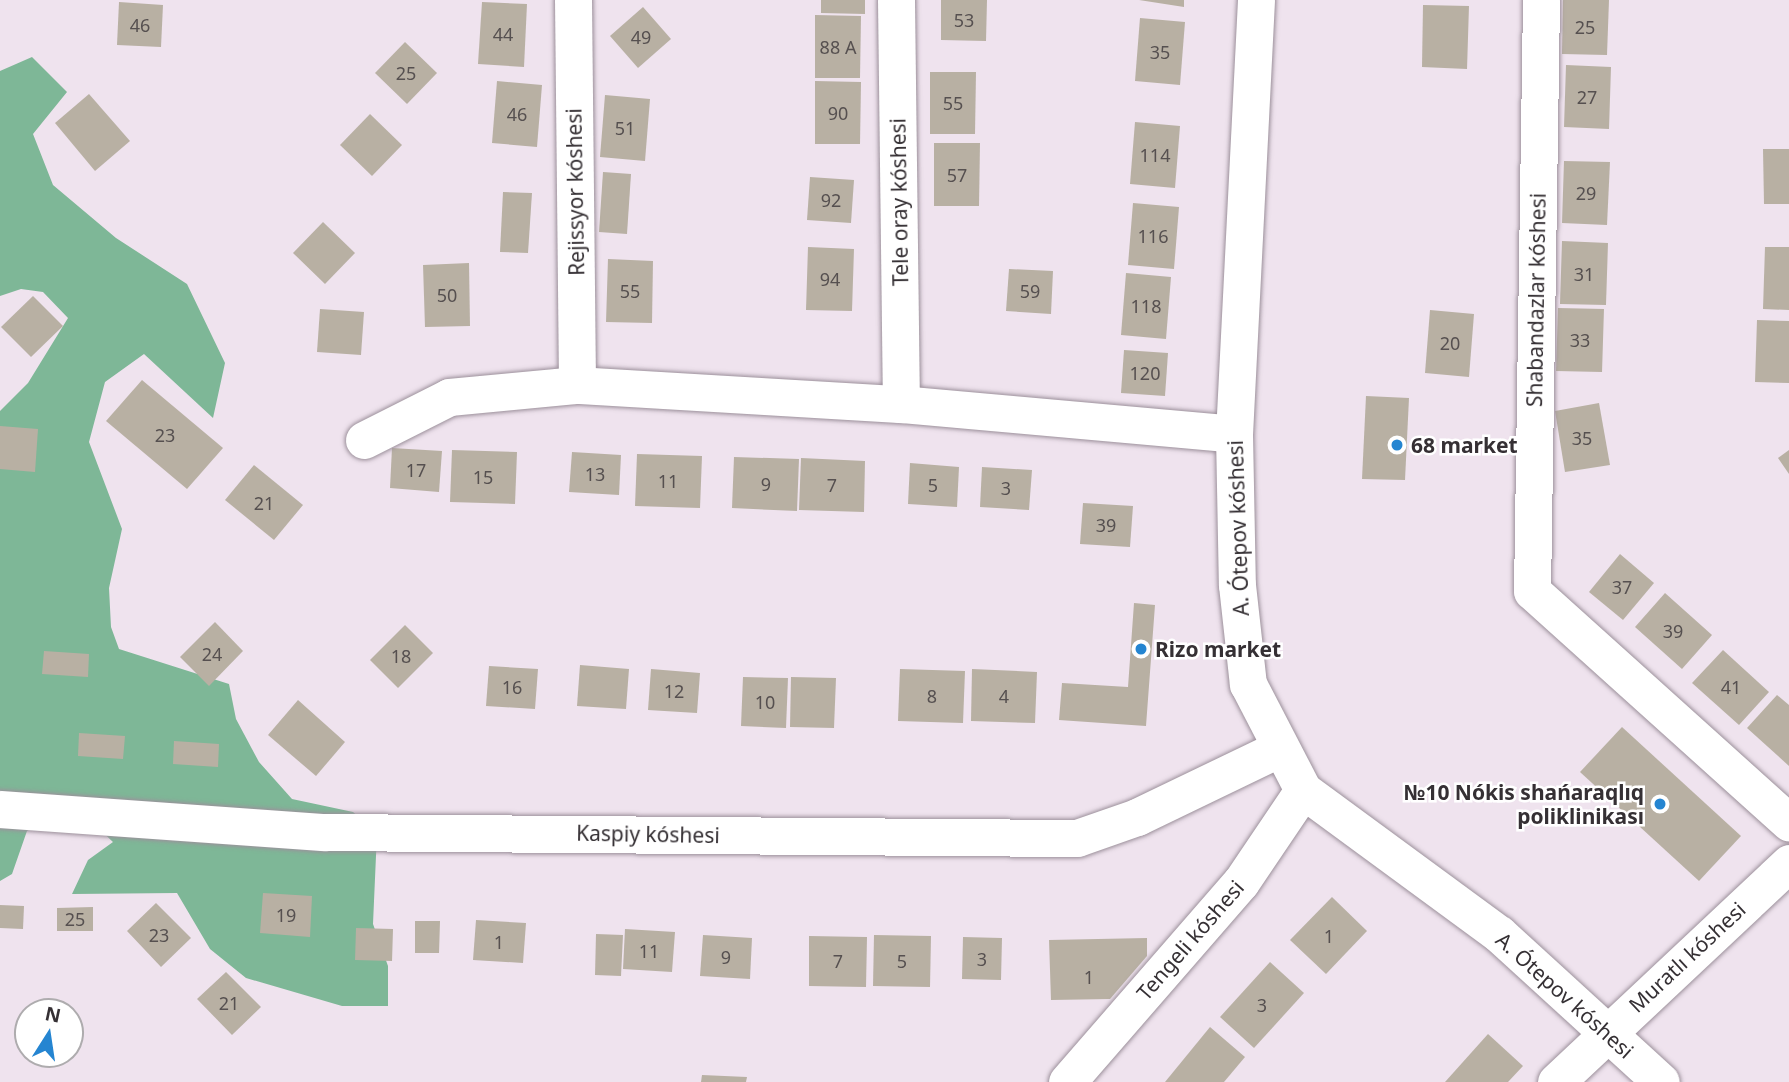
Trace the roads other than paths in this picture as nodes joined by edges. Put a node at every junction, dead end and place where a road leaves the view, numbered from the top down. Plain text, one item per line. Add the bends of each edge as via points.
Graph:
1 (573, 0) edge
2 (896, 0) edge
3 (1256, 0) edge
4 (1541, 0) edge
5 (577, 385) junction
6 (901, 404) junction
7 (1234, 434) junction
8 (364, 440) dead end
9 (1278, 749) junction
10 (1303, 790) junction
11 (0, 808) edge
12 (1789, 822) edge
13 (1788, 865) edge
14 (1608, 1031) junction
15 (1067, 1082) edge
16 (1556, 1082) edge
17 (1661, 1082) edge

1 - 5 street, Rejissyor kóshesi
2 - 6 street, Tele oray kóshesi
3 - 7 street, A. Ótepov kóshesi
4 - 12 street, Shabandazlar kóshesi via 1532,591
5 - 6 street
5 - 8 street via 449,397
6 - 7 street
7 - 9 street, A. Ótepov kóshesi via 1237,585 1248,684
9 - 10 street, A. Ótepov kóshesi
9 - 11 street, Kaspiy kóshesi via 1137,817 1077,838 324,832
10 - 14 street, A. Ótepov kóshesi via 1499,934
10 - 15 street, Tengeli kóshesi via 1241,881
13 - 14 street, Muratlı kóshesi
14 - 16 street, Muratlı kóshesi
14 - 17 street, A. Ótepov kóshesi

